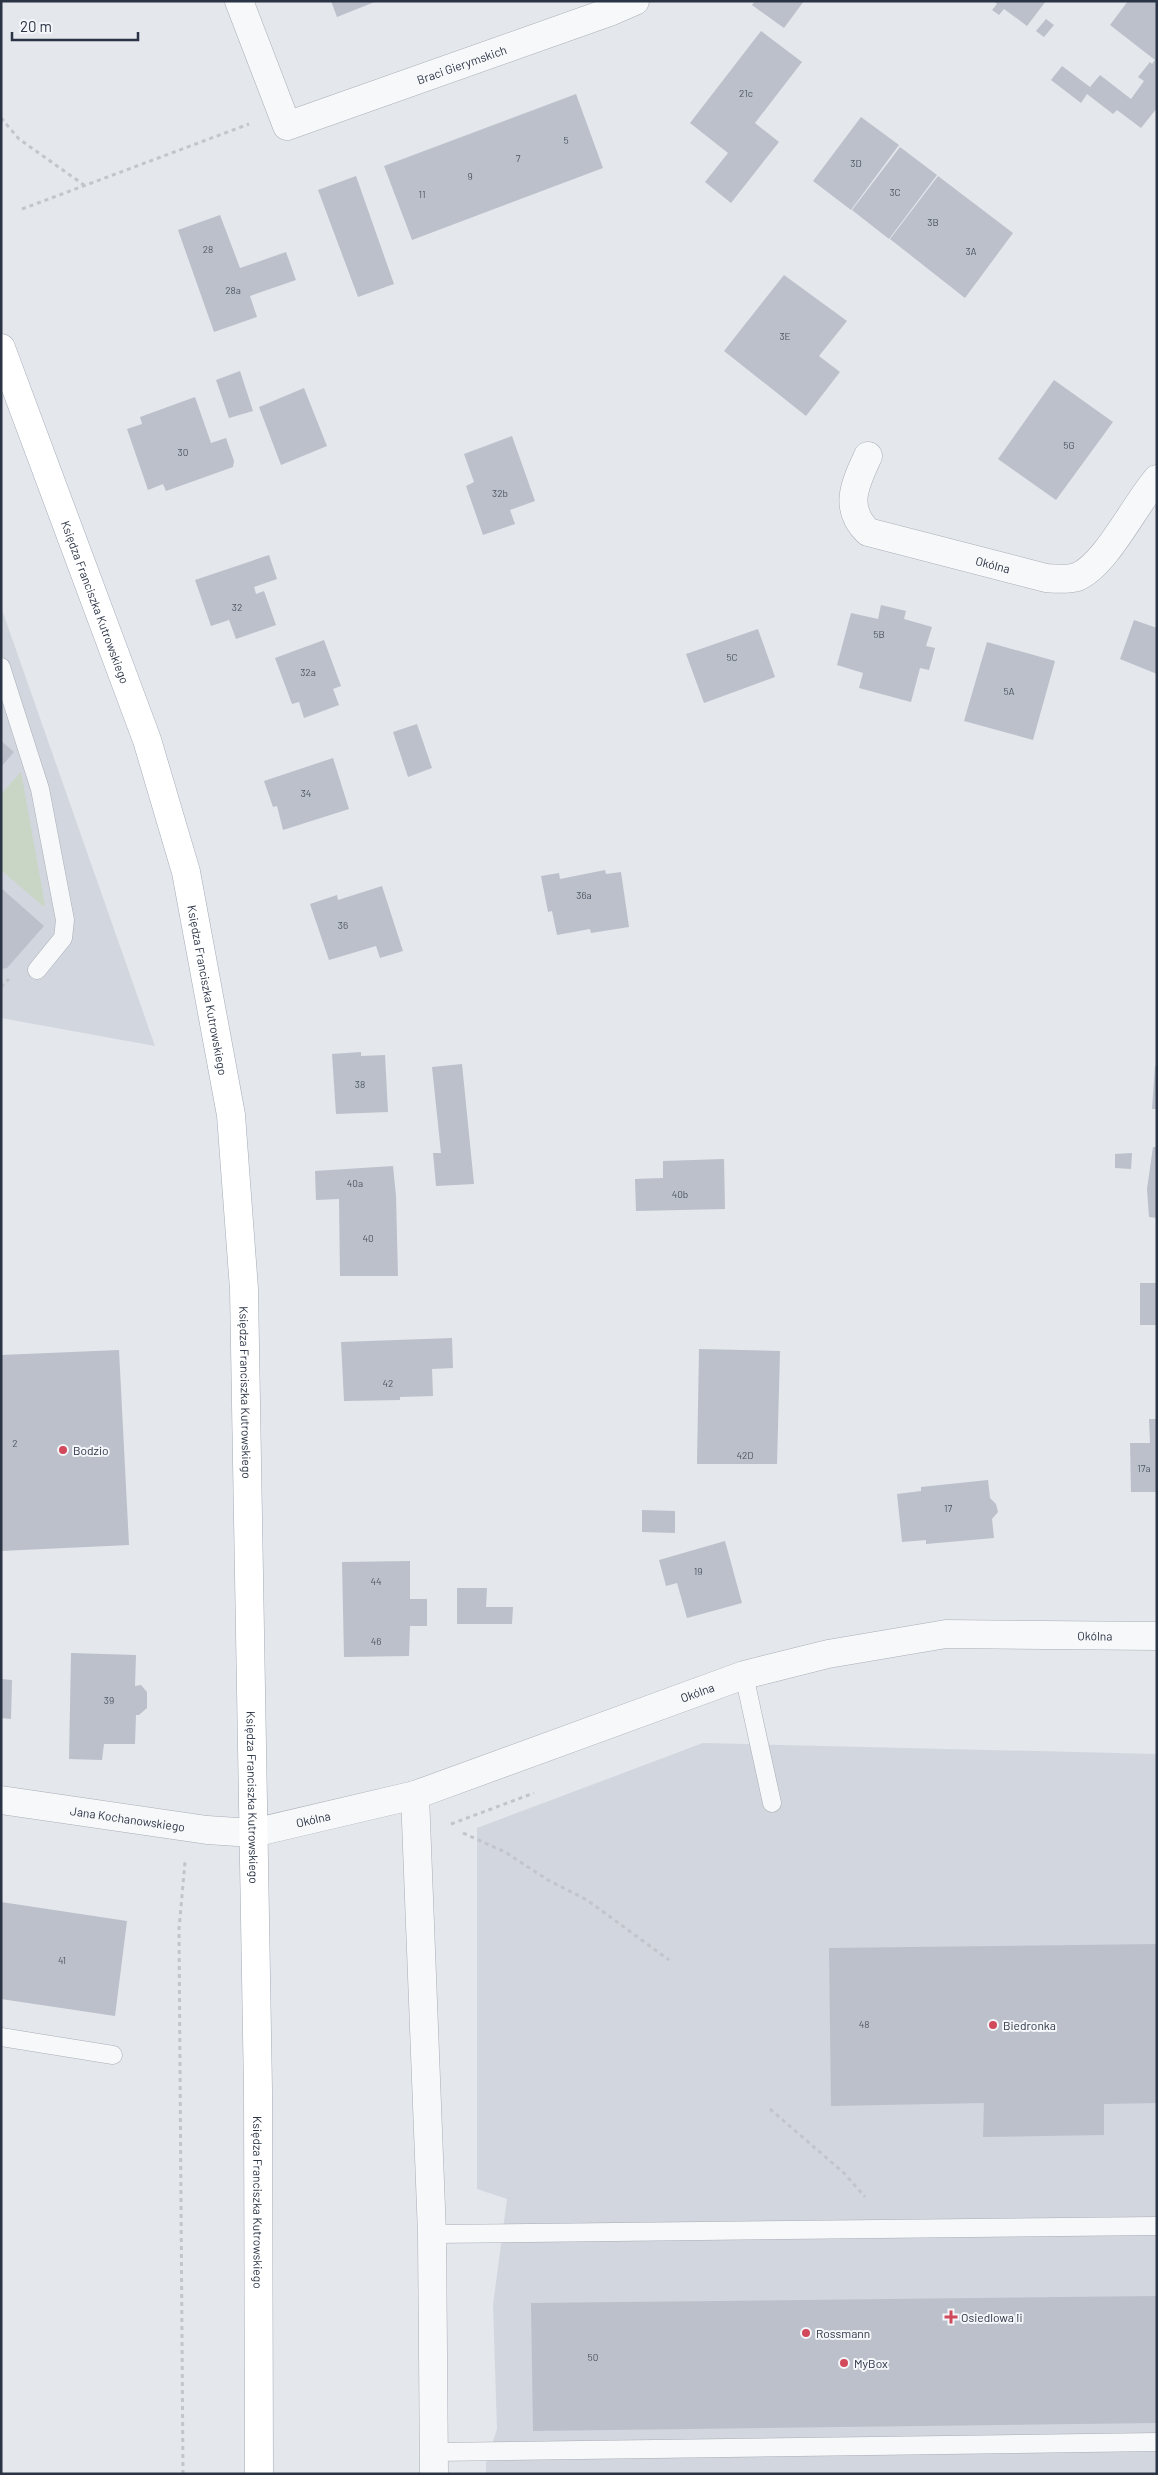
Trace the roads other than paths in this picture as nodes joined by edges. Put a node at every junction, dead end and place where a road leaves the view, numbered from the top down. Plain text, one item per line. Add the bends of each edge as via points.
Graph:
1 (238, 1) edge
2 (635, 1) edge
3 (1, 348) edge
4 (868, 456) dead end
5 (1157, 479) edge
6 (1, 667) edge
7 (37, 970) dead end
8 (1157, 1636) edge
9 (744, 1675) junction
10 (415, 1795) junction
11 (1, 1800) edge
12 (772, 1803) dead end
13 (253, 1833) junction
14 (1, 2037) edge
15 (113, 2055) dead end
16 (1157, 2226) edge
17 (432, 2234) junction
18 (1157, 2442) edge
19 (434, 2463) edge
20 (259, 2474) edge

1 - 2 street, Braci Gierymskich via 287,126
3 - 13 main road, Księdza Franciszka Kutrowskiego via 147,740 186,872 231,1115 244,1289
4 - 5 street, Okólna via 854,487 853,498 859,523 868,532 1046,578 1076,577 1086,571 1105,552
6 - 7 lane via 40,790 65,920 63,938
8 - 9 street, Okólna via 946,1634 828,1654
9 - 10 street, Okólna
9 - 12 lane
10 - 13 street, Okólna
10 - 17 street
11 - 13 street, Jana Kochanowskiego via 207,1830
13 - 20 main road, Księdza Franciszka Kutrowskiego via 258,2090
14 - 15 lane
16 - 17 lane
17 - 19 street
18 - 19 lane

